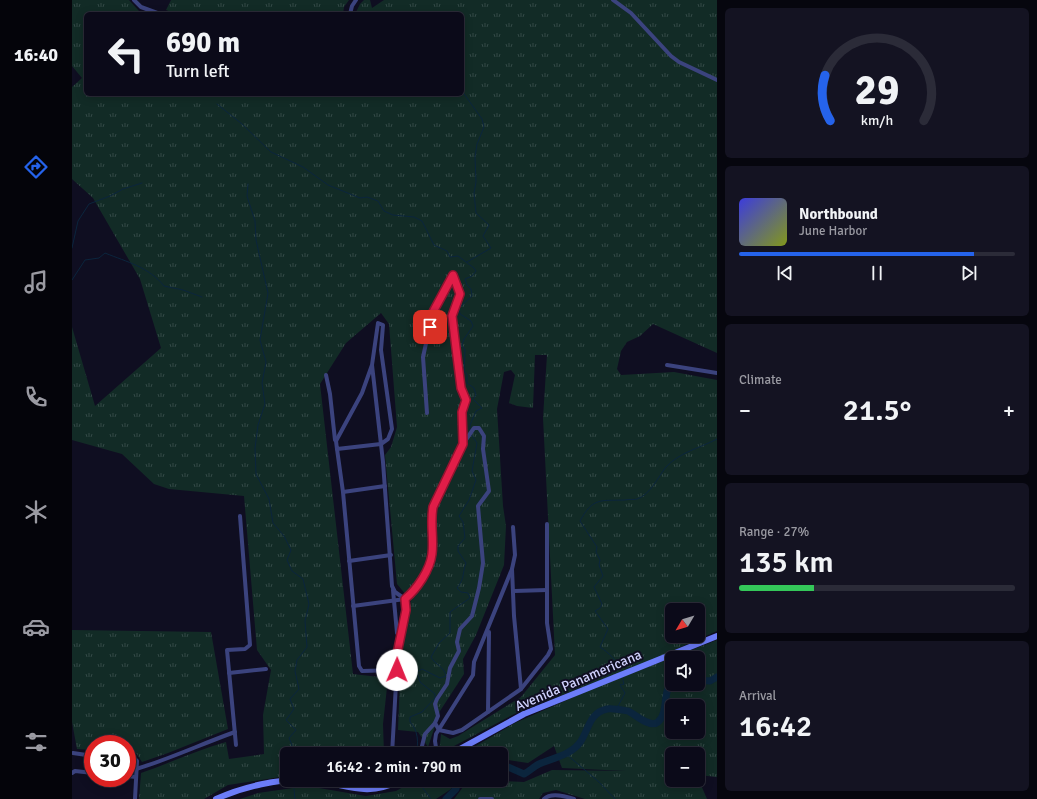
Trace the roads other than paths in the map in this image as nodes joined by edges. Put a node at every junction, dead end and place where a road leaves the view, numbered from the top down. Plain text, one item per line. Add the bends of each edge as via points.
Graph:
1 (134, 0) edge
2 (356, 0) edge
3 (613, 0) edge
4 (155, 12) edge
5 (350, 12) edge
6 (717, 80) edge
7 (372, 365) junction
8 (667, 365) dead end
9 (717, 373) edge
10 (326, 375) dead end
11 (427, 413) dead end
12 (336, 440) junction
13 (381, 444) junction
14 (463, 444) junction
15 (337, 450) junction
16 (385, 486) junction
17 (343, 492) junction
18 (240, 516) dead end
19 (547, 524) dead end
20 (513, 527) dead end
21 (391, 555) junction
22 (349, 561) junction
23 (512, 570) junction
24 (392, 586) junction
25 (547, 590) junction
26 (514, 591) junction
27 (405, 599) junction
28 (394, 601) junction
29 (353, 606) junction
30 (488, 630) junction
31 (397, 634) dead end
32 (717, 636) edge
33 (266, 669) dead end
34 (397, 670) junction
35 (229, 673) junction
36 (521, 689) junction
37 (488, 712) junction
38 (435, 723) junction
39 (439, 730) junction
40 (235, 732) junction
41 (236, 745) dead end
42 (392, 747) edge
43 (422, 747) edge
44 (436, 747) edge
45 (464, 747) edge
46 (73, 753) edge
47 (84, 755) edge
48 (136, 769) edge
49 (84, 772) edge
50 (72, 773) edge
51 (280, 781) edge
52 (136, 787) edge
53 (348, 787) edge
54 (384, 787) edge
55 (135, 799) edge
56 (216, 799) edge
57 (480, 799) edge
58 (492, 799) edge
59 (544, 799) edge
60 (574, 799) edge

1 - 4 street via 141,7
2 - 5 street
3 - 6 street via 631,14 671,56
7 - 12 street via 362,393
7 - 13 street
7 - 13 street via 378,323 383,325 381,350 392,430 388,439
8 - 9 street
10 - 12 street
11 - 14 street via 424,357 433,312 453,275 460,294 452,316 461,388 466,400 462,412
12 - 15 street
13 - 15 street
13 - 16 street
14 - 27 street via 433,507 432,555 428,566 413,592
14 - 38 street via 474,428 479,428 484,436 483,449 489,491 478,506 483,563 476,605 472,616 460,629 457,642 459,651 450,668 448,684 435,704 438,716
15 - 17 street
16 - 17 street
16 - 21 street
17 - 22 street
18 - 35 street via 250,645 227,650
19 - 25 street
20 - 23 street via 515,555
21 - 22 street
21 - 24 street
22 - 29 street
23 - 26 street
23 - 30 street
24 - 27 street via 395,592
24 - 28 street
25 - 26 street
25 - 36 street via 548,640 551,649
26 - 36 street
27 - 28 street
27 - 34 street via 406,610 398,649
28 - 29 street
28 - 31 street
29 - 34 street via 360,669
30 - 37 street
30 - 39 street via 474,662 473,675
32 - 45 main road, Avenida Panamericana via 524,714
33 - 35 street
34 - 42 street
35 - 40 street
36 - 37 street
37 - 39 street via 457,731 447,733
38 - 39 street
38 - 43 street via 425,734
39 - 44 street
40 - 41 street
40 - 48 street via 203,743 167,760
46 - 47 street
49 - 50 street
51 - 56 main road via 239,790
52 - 55 street
53 - 54 main road via 365,790
57 - 58 street
59 - 60 street via 555,795

